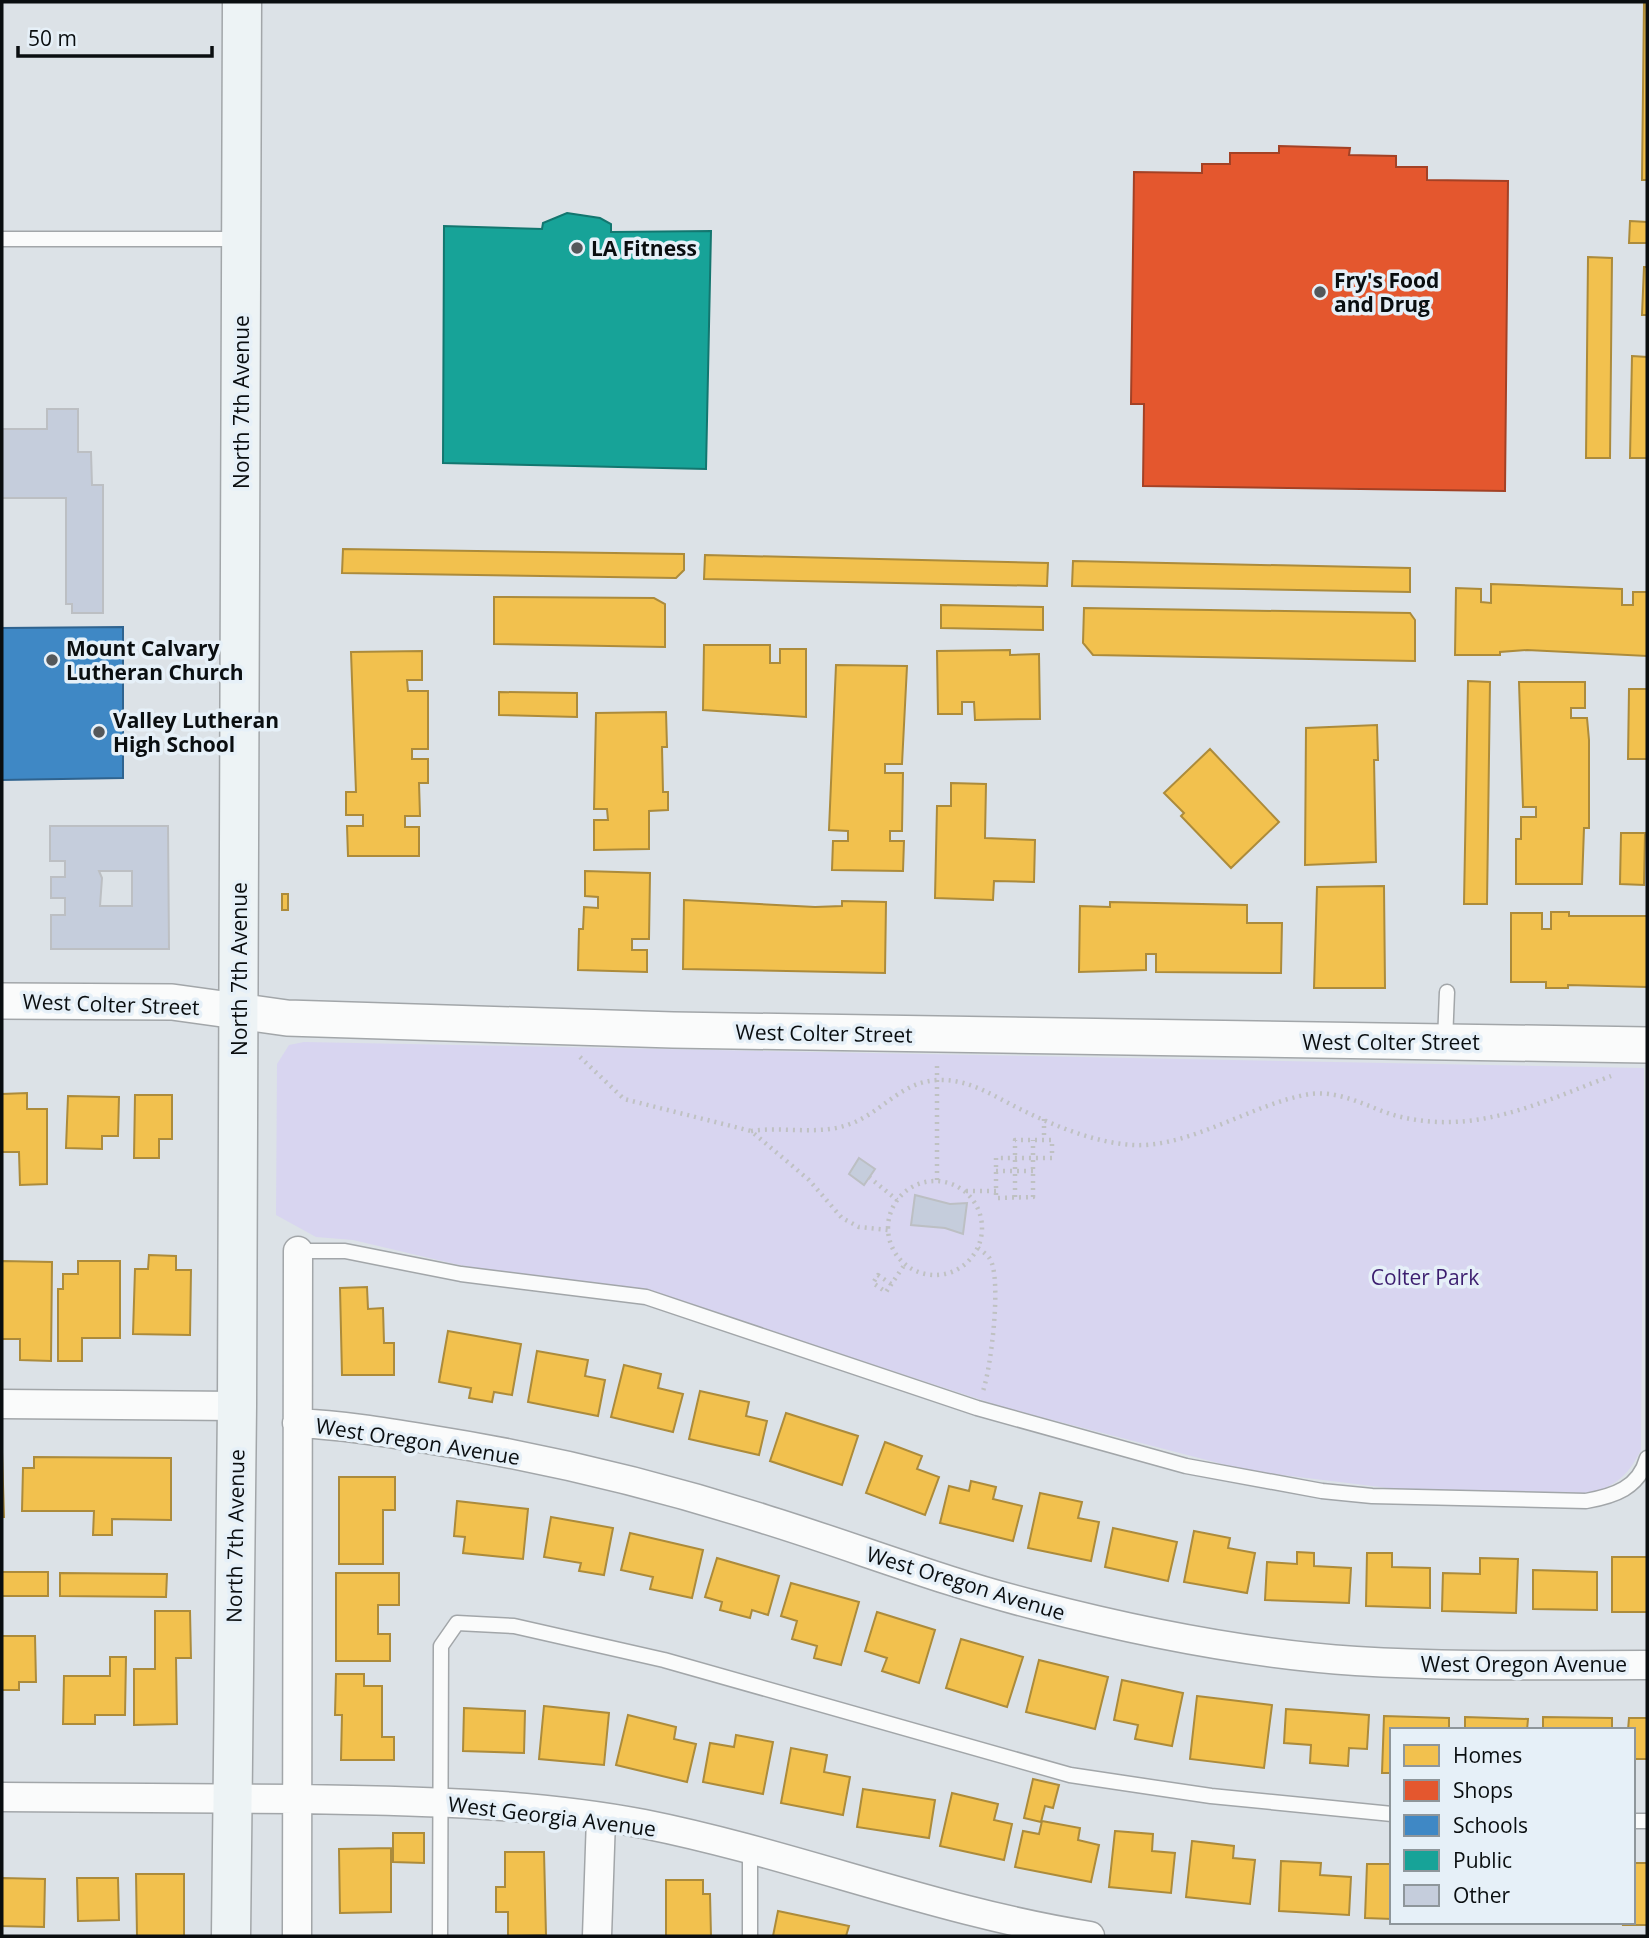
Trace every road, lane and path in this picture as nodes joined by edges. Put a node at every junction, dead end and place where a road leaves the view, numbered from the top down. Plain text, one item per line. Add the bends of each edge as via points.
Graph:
1 (242, 2) edge
2 (2, 239) edge
3 (242, 239) junction
4 (1447, 992) dead end
5 (2, 1001) edge
6 (239, 1011) junction
7 (938, 1035) junction
8 (1445, 1042) junction
9 (1647, 1045) edge
10 (574, 1051) dead end
11 (1621, 1074) dead end
12 (937, 1080) junction
13 (1044, 1119) junction
14 (751, 1131) junction
15 (1033, 1140) junction
16 (1044, 1140) junction
17 (1015, 1158) junction
18 (1033, 1158) junction
19 (996, 1171) junction
20 (1015, 1171) junction
21 (1033, 1171) junction
22 (869, 1177) dead end
23 (937, 1180) junction
24 (966, 1191) junction
25 (996, 1191) junction
26 (1015, 1197) junction
27 (897, 1200) junction
28 (888, 1230) junction
29 (978, 1248) junction
30 (298, 1251) joint
31 (906, 1264) junction
32 (891, 1284) dead end
33 (2, 1404) edge
34 (237, 1406) junction
35 (977, 1408) junction
36 (297, 1423) junction
37 (1647, 1458) edge
38 (1647, 1665) edge
39 (2, 1797) edge
40 (231, 1798) junction
41 (298, 1799) junction
42 (441, 1802) junction
43 (1390, 1814) edge
44 (601, 1818) junction
45 (750, 1850) junction
46 (231, 1936) edge
47 (296, 1936) edge
48 (440, 1936) edge
49 (597, 1936) edge
50 (750, 1936) edge
51 (1090, 1936) edge

1 - 3 main road, North 7th Avenue
2 - 3 lane
3 - 6 main road, North 7th Avenue
4 - 8 lane
5 - 6 street, West Colter Street via 172,1002
6 - 7 street, West Colter Street via 287,1018
6 - 34 main road, North 7th Avenue
7 - 8 street, West Colter Street
7 - 12 path
8 - 9 street, West Colter Street
10 - 14 path via 624,1099
11 - 13 path via 1481,1121 1452,1124 1394,1115 1324,1093 1141,1144 1099,1139
12 - 13 path via 959,1081
12 - 14 path via 911,1084 850,1124 825,1130
12 - 23 path
13 - 16 path
14 - 28 path via 809,1180 842,1218 859,1227
15 - 16 path
15 - 17 path via 1015,1140
15 - 18 path
16 - 18 path via 1052,1140 1052,1158
17 - 18 path
17 - 19 path via 996,1158
17 - 20 path
18 - 21 path
19 - 20 path
19 - 25 path
20 - 21 path
20 - 26 path
21 - 26 path via 1033,1197
22 - 27 path
23 - 24 path
23 - 27 path via 914,1186
24 - 25 path
24 - 29 path via 982,1217
25 - 26 path via 996,1198
27 - 28 path
28 - 31 path via 891,1246
29 - 31 path via 957,1270 942,1275 926,1274
29 - 35 path via 990,1259 995,1275 995,1305 989,1367
30 - 35 lane via 345,1251 461,1275 646,1297
30 - 36 street
31 - 32 path
33 - 34 street
34 - 40 main road, North 7th Avenue
35 - 37 lane via 1186,1466 1373,1496 1586,1501 1613,1496 1632,1484
36 - 38 street, West Oregon Avenue via 469,1445 629,1478 1032,1605 1120,1626 1354,1661
36 - 41 street
39 - 40 street, West Georgia Avenue
40 - 41 street, West Georgia Avenue
40 - 46 main road, North 7th Avenue
41 - 42 street, West Georgia Avenue
41 - 47 street
42 - 43 lane via 441,1646 457,1623 513,1626 664,1660 1070,1775 1211,1796
42 - 44 street, West Georgia Avenue
42 - 48 lane
44 - 45 street, West Georgia Avenue
44 - 49 street
45 - 50 lane
45 - 51 street, West Georgia Avenue via 935,1902

